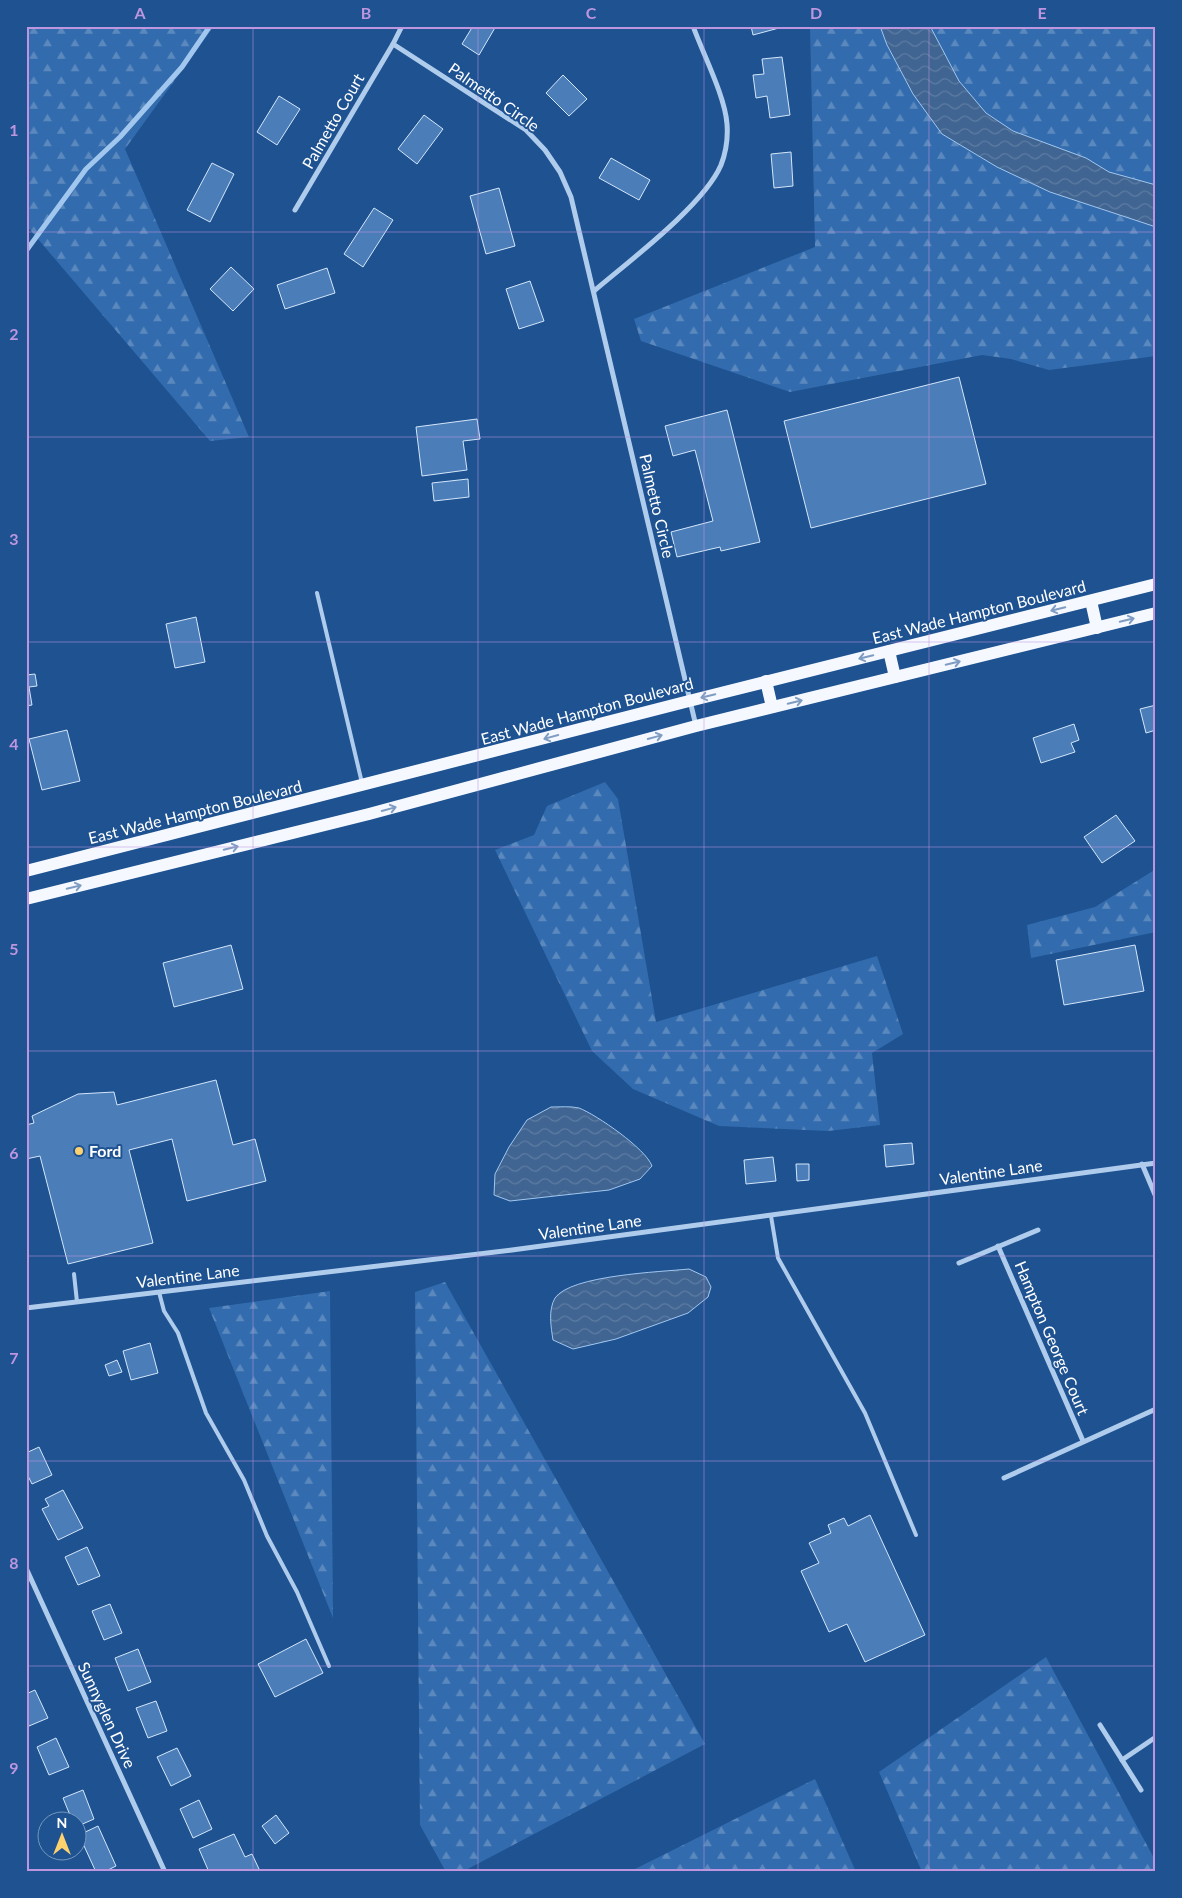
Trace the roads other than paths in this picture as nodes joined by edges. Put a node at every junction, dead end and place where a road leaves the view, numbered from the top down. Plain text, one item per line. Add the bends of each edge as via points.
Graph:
1 (402, 26) edge
2 (693, 26) edge
3 (392, 44) junction
4 (295, 210) dead end
5 (594, 291) junction
6 (1156, 584) edge
7 (317, 593) dead end
8 (1091, 600) junction
9 (1156, 613) edge
10 (1097, 628) junction
11 (889, 651) junction
12 (895, 677) junction
13 (766, 681) junction
14 (689, 701) junction
15 (772, 707) junction
16 (696, 726) junction
17 (363, 786) junction
18 (26, 871) edge
19 (26, 899) edge
20 (1156, 1163) edge
21 (1142, 1164) junction
22 (1156, 1197) edge
23 (771, 1216) junction
24 (1038, 1230) dead end
25 (998, 1246) junction
26 (959, 1263) dead end
27 (74, 1274) dead end
28 (159, 1291) junction
29 (77, 1302) junction
30 (26, 1308) edge
31 (1156, 1409) edge
32 (1083, 1441) junction
33 (1004, 1478) dead end
34 (916, 1535) dead end
35 (26, 1568) edge
36 (329, 1666) dead end
37 (1100, 1724) dead end
38 (1156, 1737) edge
39 (1122, 1760) junction
40 (1141, 1790) dead end
41 (165, 1872) edge

1 - 3 street
2 - 5 street via 727,122 727,144 721,165 696,199
3 - 4 street, Palmetto Court
3 - 5 street, Palmetto Circle via 526,130 545,150 571,197
5 - 14 street, Palmetto Circle
6 - 8 main road, East Wade Hampton Boulevard
7 - 17 lane
8 - 10 main road
8 -> 11 main road, East Wade Hampton Boulevard
10 -> 9 main road
12 -> 10 main road
11 - 12 main road
11 -> 13 main road, East Wade Hampton Boulevard
15 -> 12 main road
13 -> 14 main road, East Wade Hampton Boulevard
13 - 15 main road
14 - 16 street, Palmetto Circle
14 -> 17 main road, East Wade Hampton Boulevard
15 - 16 main road
19 -> 16 main road via 370,814
17 - 18 main road, East Wade Hampton Boulevard
20 - 21 street, Valentine Lane
21 - 22 street
21 - 23 street, Valentine Lane
23 - 28 street, Valentine Lane via 354,1270
23 - 34 lane via 778,1258 865,1413
24 - 25 street
25 - 26 street
25 - 32 street, Hampton George Court
27 - 29 lane
28 - 29 street, Valentine Lane
28 - 36 lane via 164,1311 181,1341 206,1414 244,1480
29 - 30 street, Valentine Lane
31 - 32 street
32 - 33 street
35 - 41 street, Sunnyglen Drive
37 - 39 street
38 - 39 street
39 - 40 street

